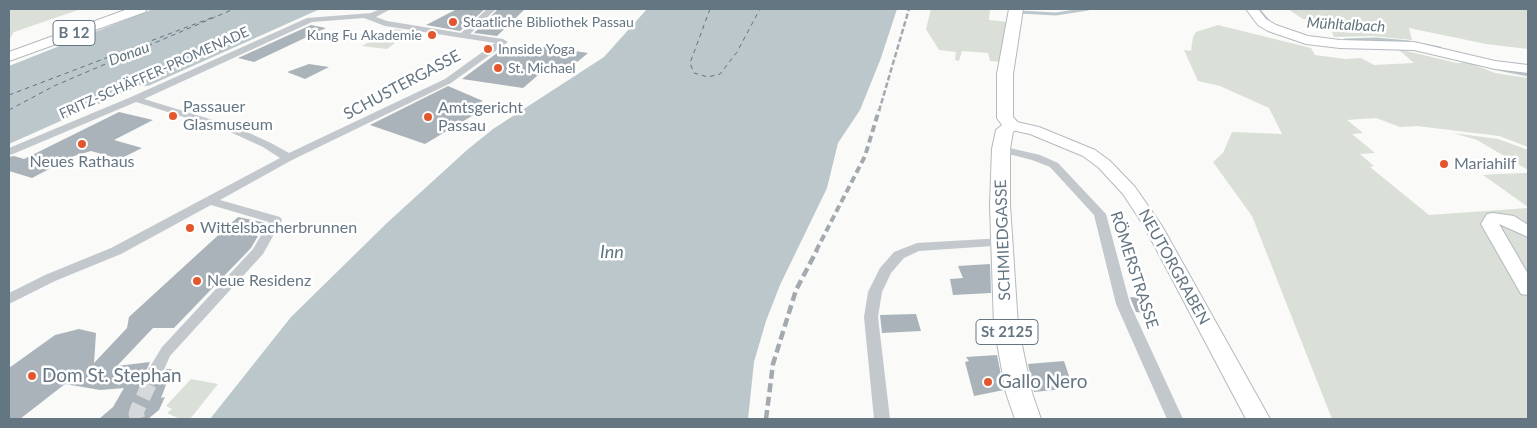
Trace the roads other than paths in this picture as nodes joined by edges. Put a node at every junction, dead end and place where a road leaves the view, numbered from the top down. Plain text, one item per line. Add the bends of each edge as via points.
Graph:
1 (129, 9) edge
2 (140, 9) edge
3 (387, 9) edge
4 (492, 9) edge
5 (1016, 9) edge
6 (1252, 9) edge
7 (366, 16) junction
8 (462, 36) junction
9 (9, 52) edge
10 (9, 57) edge
11 (1528, 69) edge
12 (135, 99) junction
13 (1012, 126) junction
14 (1001, 149) junction
15 (9, 152) edge
16 (288, 158) junction
17 (211, 201) junction
18 (1528, 232) edge
19 (1002, 242) junction
20 (1528, 290) edge
21 (9, 299) edge
22 (162, 360) tunnel mouth
23 (882, 419) edge
24 (1028, 419) edge
25 (1175, 419) edge
26 (1258, 419) edge

1 - 9 main road, B 12
2 - 10 main road, B 12
3 - 7 street
4 - 8 street
5 - 13 main road via 1005,74 1005,118
6 - 11 main road via 1267,25 1306,40 1414,46 1495,65
7 - 8 street via 385,23
7 - 12 street, FRITZ-SCHÄFFER-PROMENADE via 310,20
8 - 16 street, SCHUSTERGASSE via 503,42 448,81
12 - 15 street, FRITZ-SCHÄFFER-PROMENADE
12 - 16 street via 232,129
13 - 14 main road, St 2125 via 1005,130
13 - 26 main road, NEUTORGRABEN via 1034,130 1071,144 1104,164 1129,191 1153,226
14 - 19 main road, SCHMIEDGASSE / St 2125
14 - 25 street, RÖMERSTRASSE via 1054,165 1100,214 1123,304
16 - 17 street, SCHUSTERGASSE
17 - 21 street, SCHUSTERGASSE via 92,262
17 - 22 street via 276,220 258,251 181,334
18 - 20 main road via 1508,220 1490,220
19 - 23 street via 917,247 899,255 885,271 875,292 871,317
19 - 24 main road, SCHMIEDGASSE / St 2125 via 1006,326 1019,393

